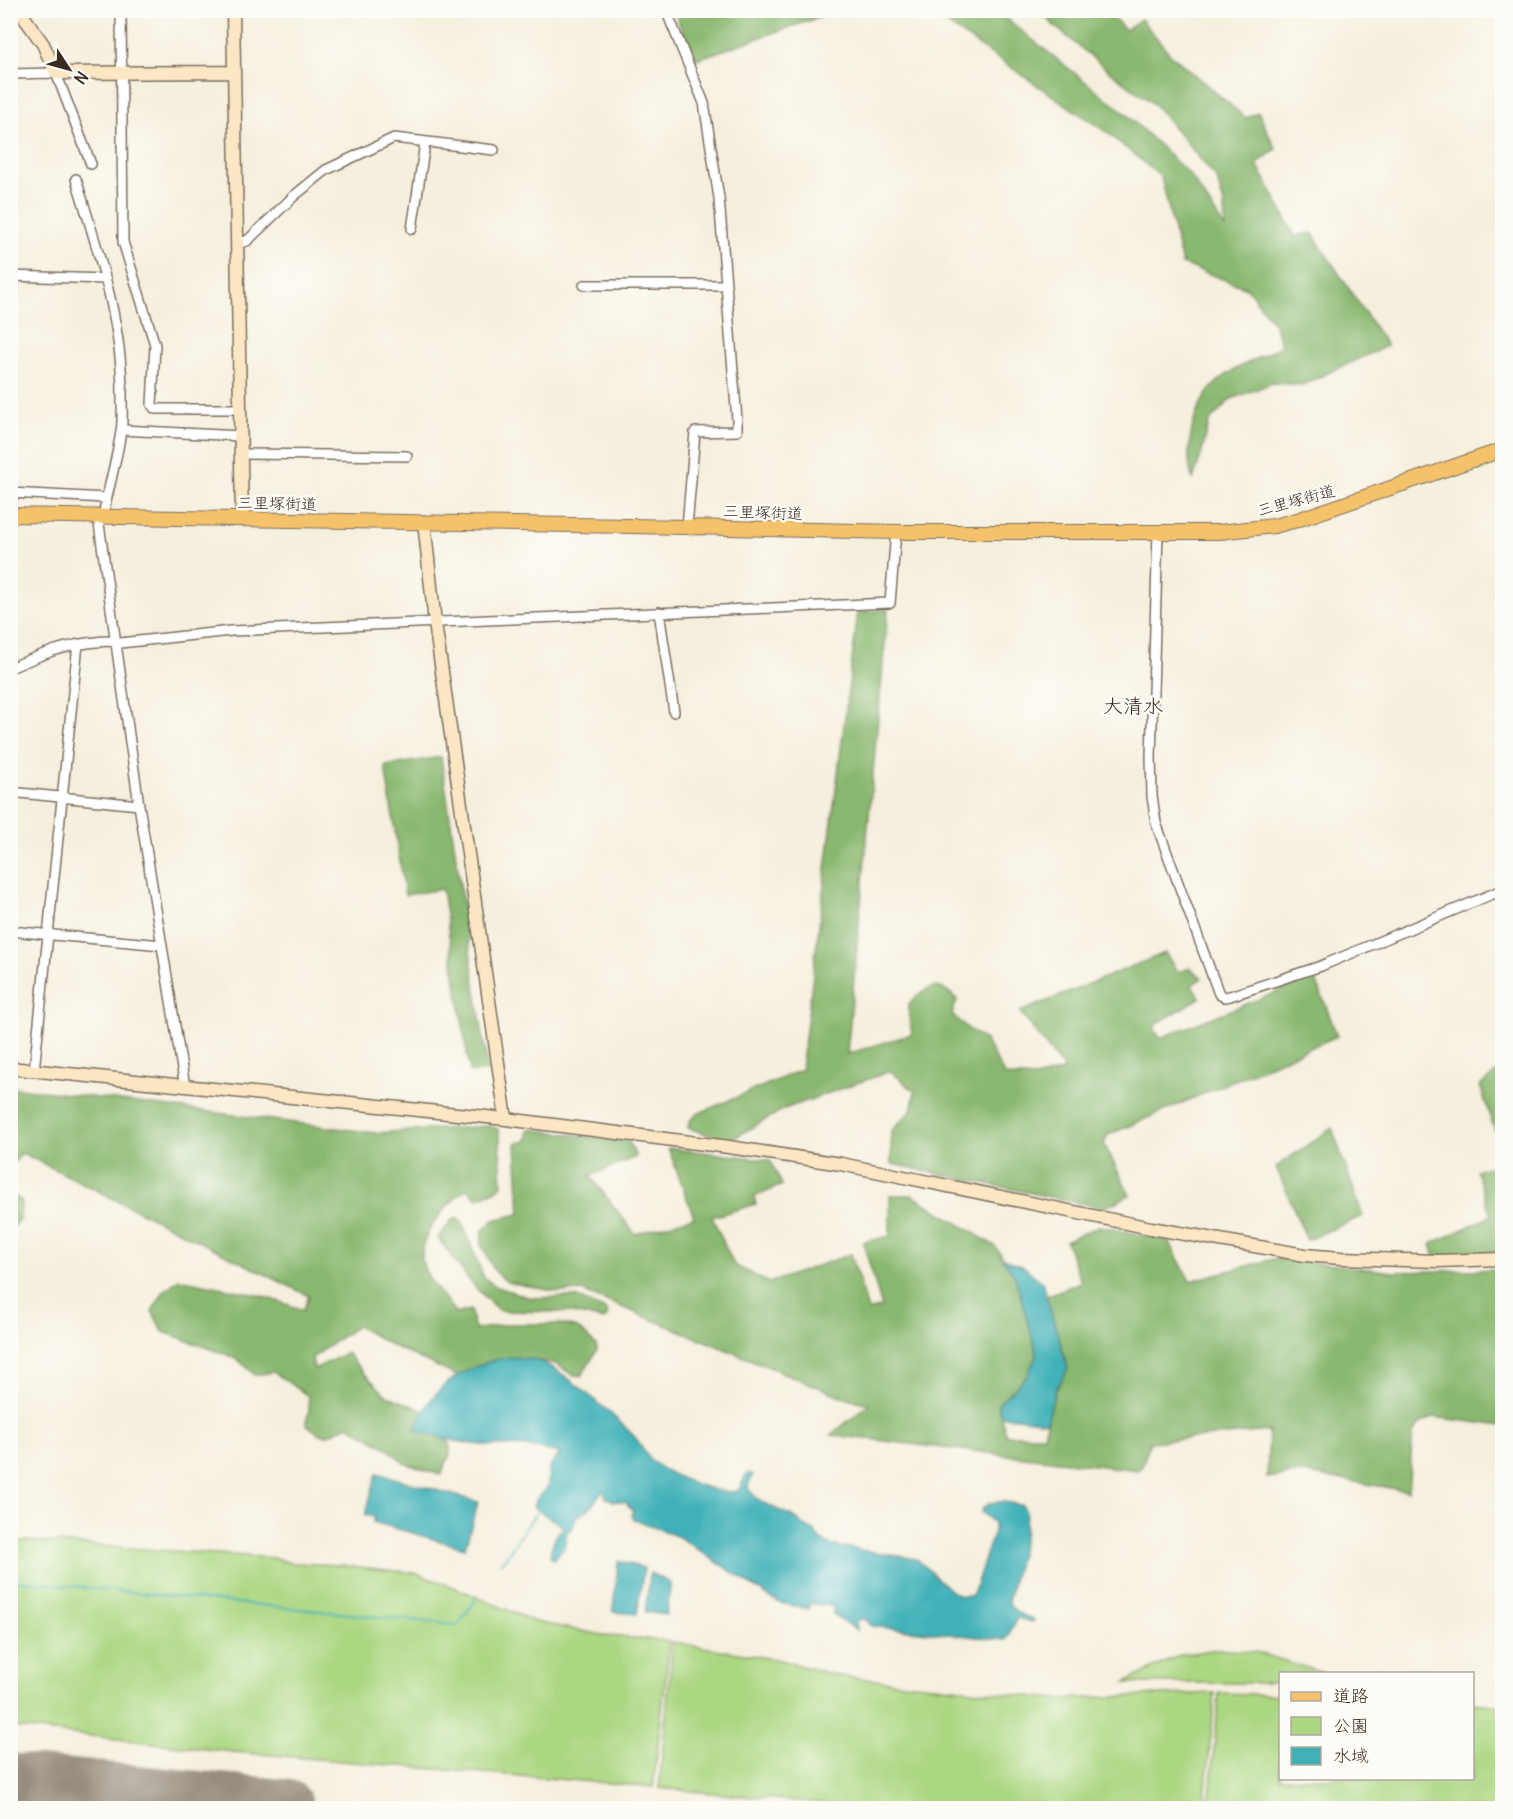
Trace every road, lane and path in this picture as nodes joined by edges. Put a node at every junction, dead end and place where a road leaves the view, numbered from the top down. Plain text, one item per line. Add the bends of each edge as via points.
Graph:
1 (19, 10) edge
2 (121, 10) edge
3 (232, 10) edge
4 (666, 10) edge
5 (233, 72) junction
6 (56, 73) junction
7 (10, 74) edge
8 (122, 74) junction
9 (425, 143) junction
10 (494, 150) dead end
11 (91, 164) dead end
12 (76, 179) dead end
13 (412, 229) dead end
14 (238, 243) junction
15 (10, 276) edge
16 (106, 279) junction
17 (584, 285) dead end
18 (725, 285) junction
19 (240, 409) junction
20 (122, 430) junction
21 (241, 436) junction
22 (1503, 450) edge
23 (241, 454) junction
24 (407, 456) dead end
25 (10, 493) edge
26 (106, 498) junction
27 (10, 515) edge
28 (101, 517) junction
29 (242, 519) junction
30 (424, 522) junction
31 (687, 526) junction
32 (896, 532) junction
33 (1158, 532) junction
34 (659, 612) junction
35 (435, 623) junction
36 (115, 641) junction
37 (78, 644) junction
38 (10, 668) edge
39 (674, 712) dead end
40 (10, 792) edge
41 (62, 797) junction
42 (139, 805) junction
43 (1503, 890) edge
44 (10, 930) edge
45 (48, 934) junction
46 (162, 945) junction
47 (10, 1068) edge
48 (34, 1071) junction
49 (185, 1087) junction
50 (506, 1119) junction
51 (1503, 1260) edge

1 - 6 street via 43,44
2 - 8 street
3 - 5 street
4 - 18 street via 704,103 719,198
5 - 8 street
5 - 14 street
6 - 7 street
6 - 8 street
6 - 11 street
8 - 19 street via 123,242 155,345 152,405 155,409
9 - 10 street
9 - 13 street
9 - 14 street via 394,138 327,170 247,241
12 - 16 street
14 - 19 street
15 - 16 street
16 - 20 street via 118,338
17 - 18 street
18 - 31 street via 737,431 695,432
19 - 21 street
20 - 21 street
20 - 26 street
21 - 23 street
22 - 33 main road, 三里塚街道 via 1274,526 1219,532
23 - 24 street
23 - 29 street
25 - 26 street
26 - 28 street
27 - 28 main road, 三里塚街道
28 - 29 main road, 三里塚街道
28 - 36 street
29 - 30 main road, 三里塚街道
30 - 31 main road, 三里塚街道
30 - 35 street
31 - 32 main road, 三里塚街道
32 - 33 main road, 三里塚街道
32 - 34 street via 890,603
33 - 43 street via 1151,757 1154,812 1220,994 1230,996 1321,966
34 - 35 street
34 - 39 street
35 - 36 street via 231,631
35 - 50 street
36 - 37 street
36 - 42 street
37 - 38 street
37 - 41 street
40 - 41 street
41 - 42 street
41 - 45 street
42 - 46 street
44 - 45 street
45 - 46 street
45 - 48 street
46 - 49 street
47 - 48 street
48 - 49 street
49 - 50 street
50 - 51 street via 841,1164 1151,1228 1305,1255

